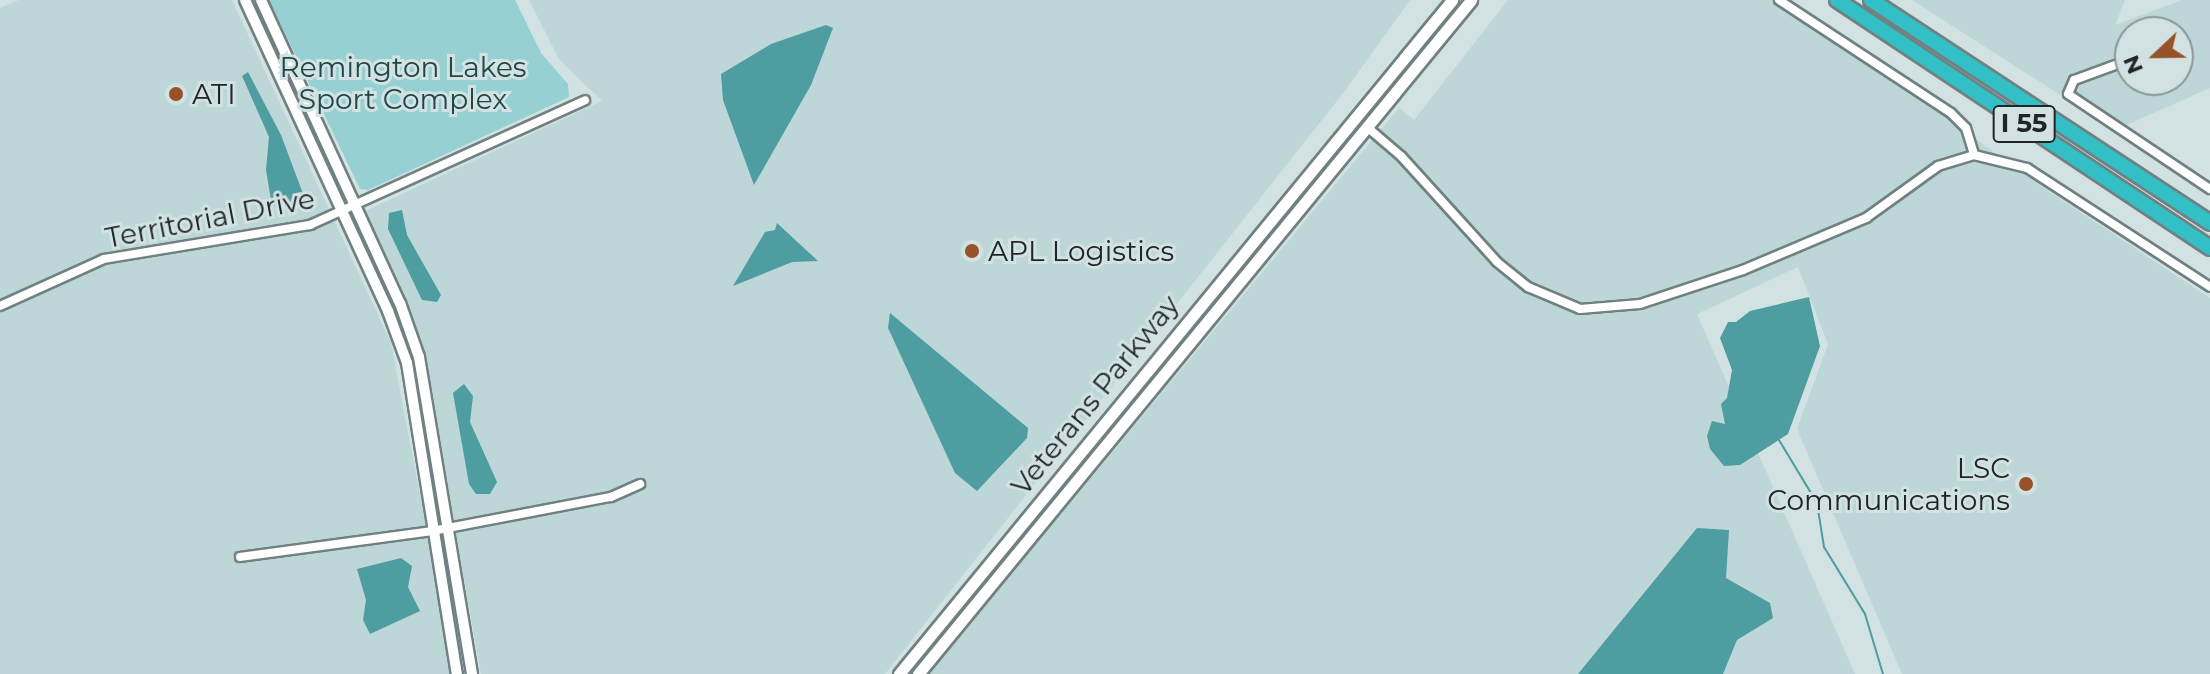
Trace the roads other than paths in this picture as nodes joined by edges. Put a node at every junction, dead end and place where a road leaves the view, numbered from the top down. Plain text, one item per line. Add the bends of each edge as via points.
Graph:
1 (245, 0) edge
2 (261, 0) edge
3 (1452, 0) edge
4 (1471, 0) edge
5 (1779, 0) edge
6 (1837, 0) edge
7 (1871, 0) edge
8 (2114, 65) edge
9 (585, 100) dead end
10 (1367, 127) junction
11 (1974, 155) junction
12 (2210, 189) edge
13 (355, 206) junction
14 (341, 212) junction
15 (2210, 223) edge
16 (2210, 248) edge
17 (2210, 287) edge
18 (0, 306) edge
19 (640, 484) dead end
20 (448, 528) junction
21 (432, 531) junction
22 (240, 557) dead end
23 (457, 674) edge
24 (472, 674) edge
25 (899, 674) edge
26 (918, 674) edge

1 - 14 street
2 - 13 street
3 - 25 main road, Veterans Parkway
4 - 10 main road, Veterans Parkway
5 - 11 street via 1951,113 1966,128
6 - 16 highway, I 55
7 - 15 highway, I 55
8 - 12 street via 2074,80 2068,94
9 - 13 street, Territorial Drive
10 - 11 street via 1401,156 1497,262 1541,295 1580,309 1640,304 1743,270 1866,218 1938,166
10 - 26 main road, Veterans Parkway
11 - 17 street via 2027,168
13 - 14 street, Territorial Drive
13 - 20 street via 419,357
14 - 18 street, Territorial Drive via 289,231 104,259
14 - 21 street via 407,363
19 - 20 street via 611,497
20 - 21 street
20 - 24 street
21 - 22 street
21 - 23 street

